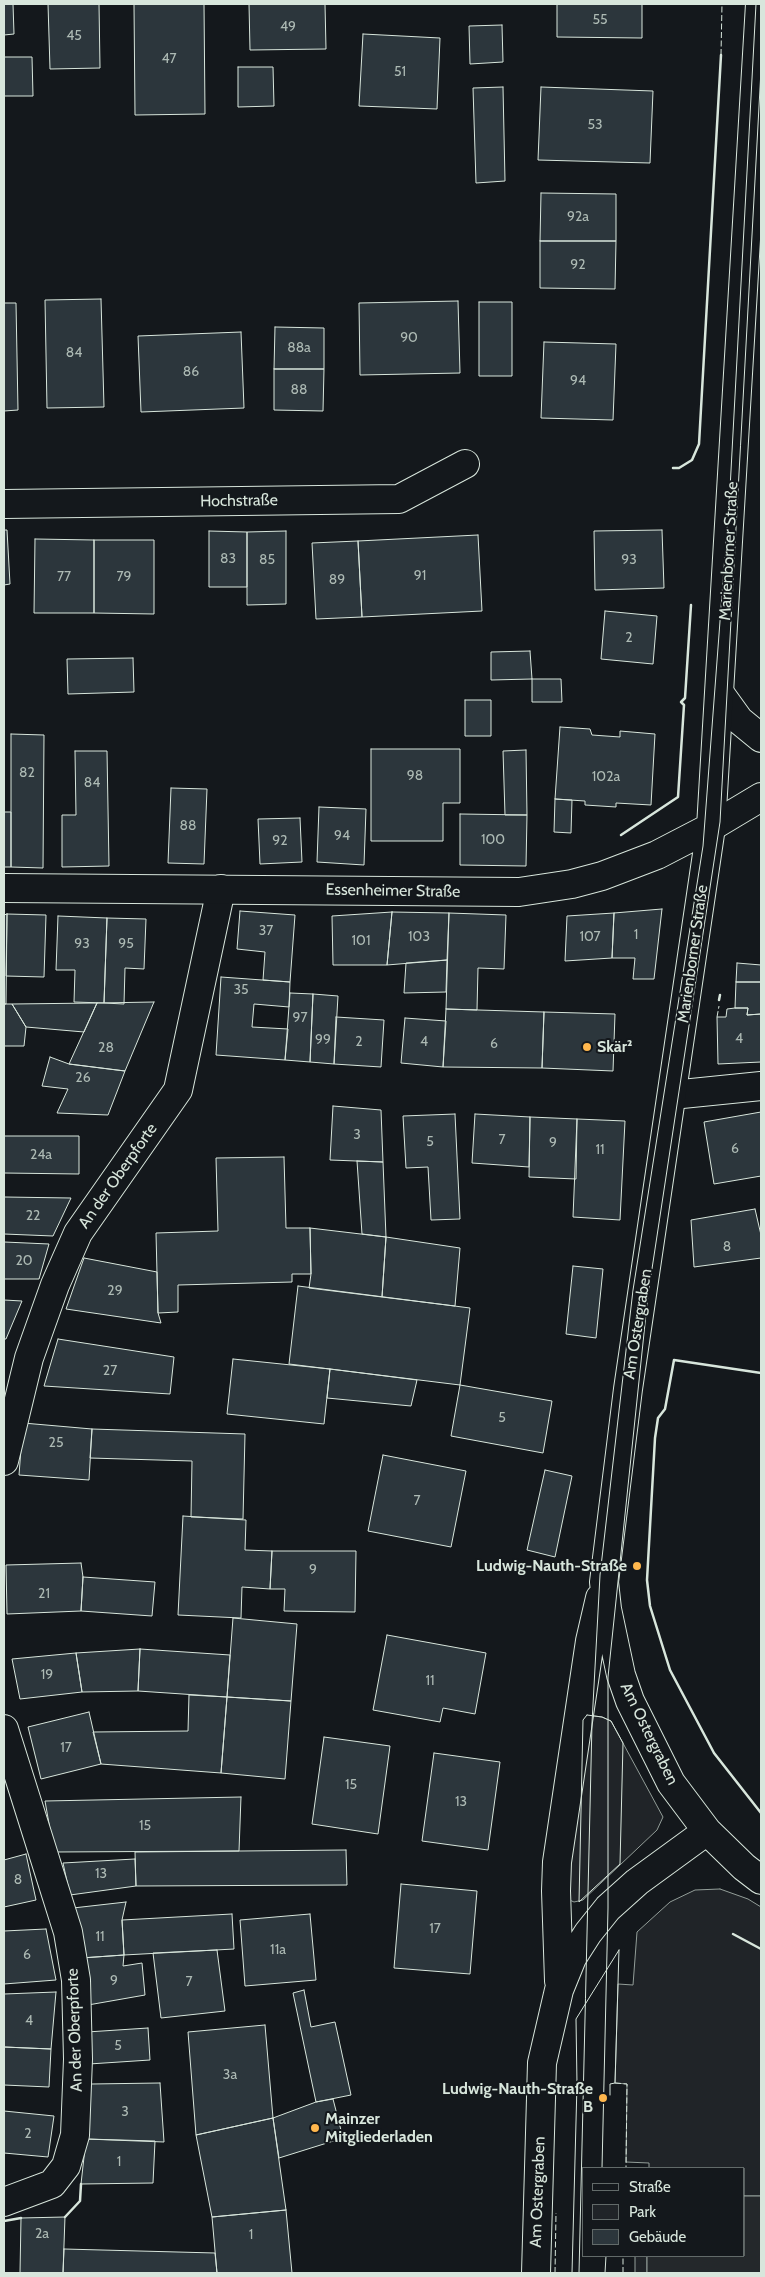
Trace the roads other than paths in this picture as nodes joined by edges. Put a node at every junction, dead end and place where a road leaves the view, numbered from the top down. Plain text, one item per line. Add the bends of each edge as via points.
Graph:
1 (760, 4) edge
2 (465, 464) dead end
3 (4, 504) edge
4 (720, 695) junction
5 (761, 738) edge
6 (761, 797) edge
7 (712, 827) junction
8 (4, 888) edge
9 (220, 889) junction
10 (761, 1086) edge
11 (672, 1095) junction
12 (4, 1461) edge
13 (604, 1582) junction
14 (4, 1729) edge
15 (707, 1831) junction
16 (761, 1880) edge
17 (559, 1990) junction
18 (4, 2202) edge
19 (536, 2273) edge

1 - 4 street, Marienborner Straße
2 - 3 street, Hochstraße via 398,499
4 - 5 street via 740,720
4 - 7 street, Marienborner Straße
6 - 7 street, Essenheimer Straße
7 - 9 street, Essenheimer Straße via 657,855 602,876 519,892
7 - 11 street, Marienborner Straße
8 - 9 street, Essenheimer Straße
9 - 12 street, An der Oberpforte via 178,1090 78,1233 29,1358
10 - 11 street
11 - 13 street, Am Ostergraben via 628,1389
13 - 15 street, Am Ostergraben via 614,1646 630,1701 671,1783
13 - 17 street via 590,1641 557,1862
14 - 18 street, An der Oberpforte via 68,1932 76,1980 78,2059 75,2135 66,2166 52,2184
15 - 16 street
15 - 17 street, Am Ostergraben via 637,1882 608,1908 572,1958
17 - 19 street, Am Ostergraben via 542,2063

